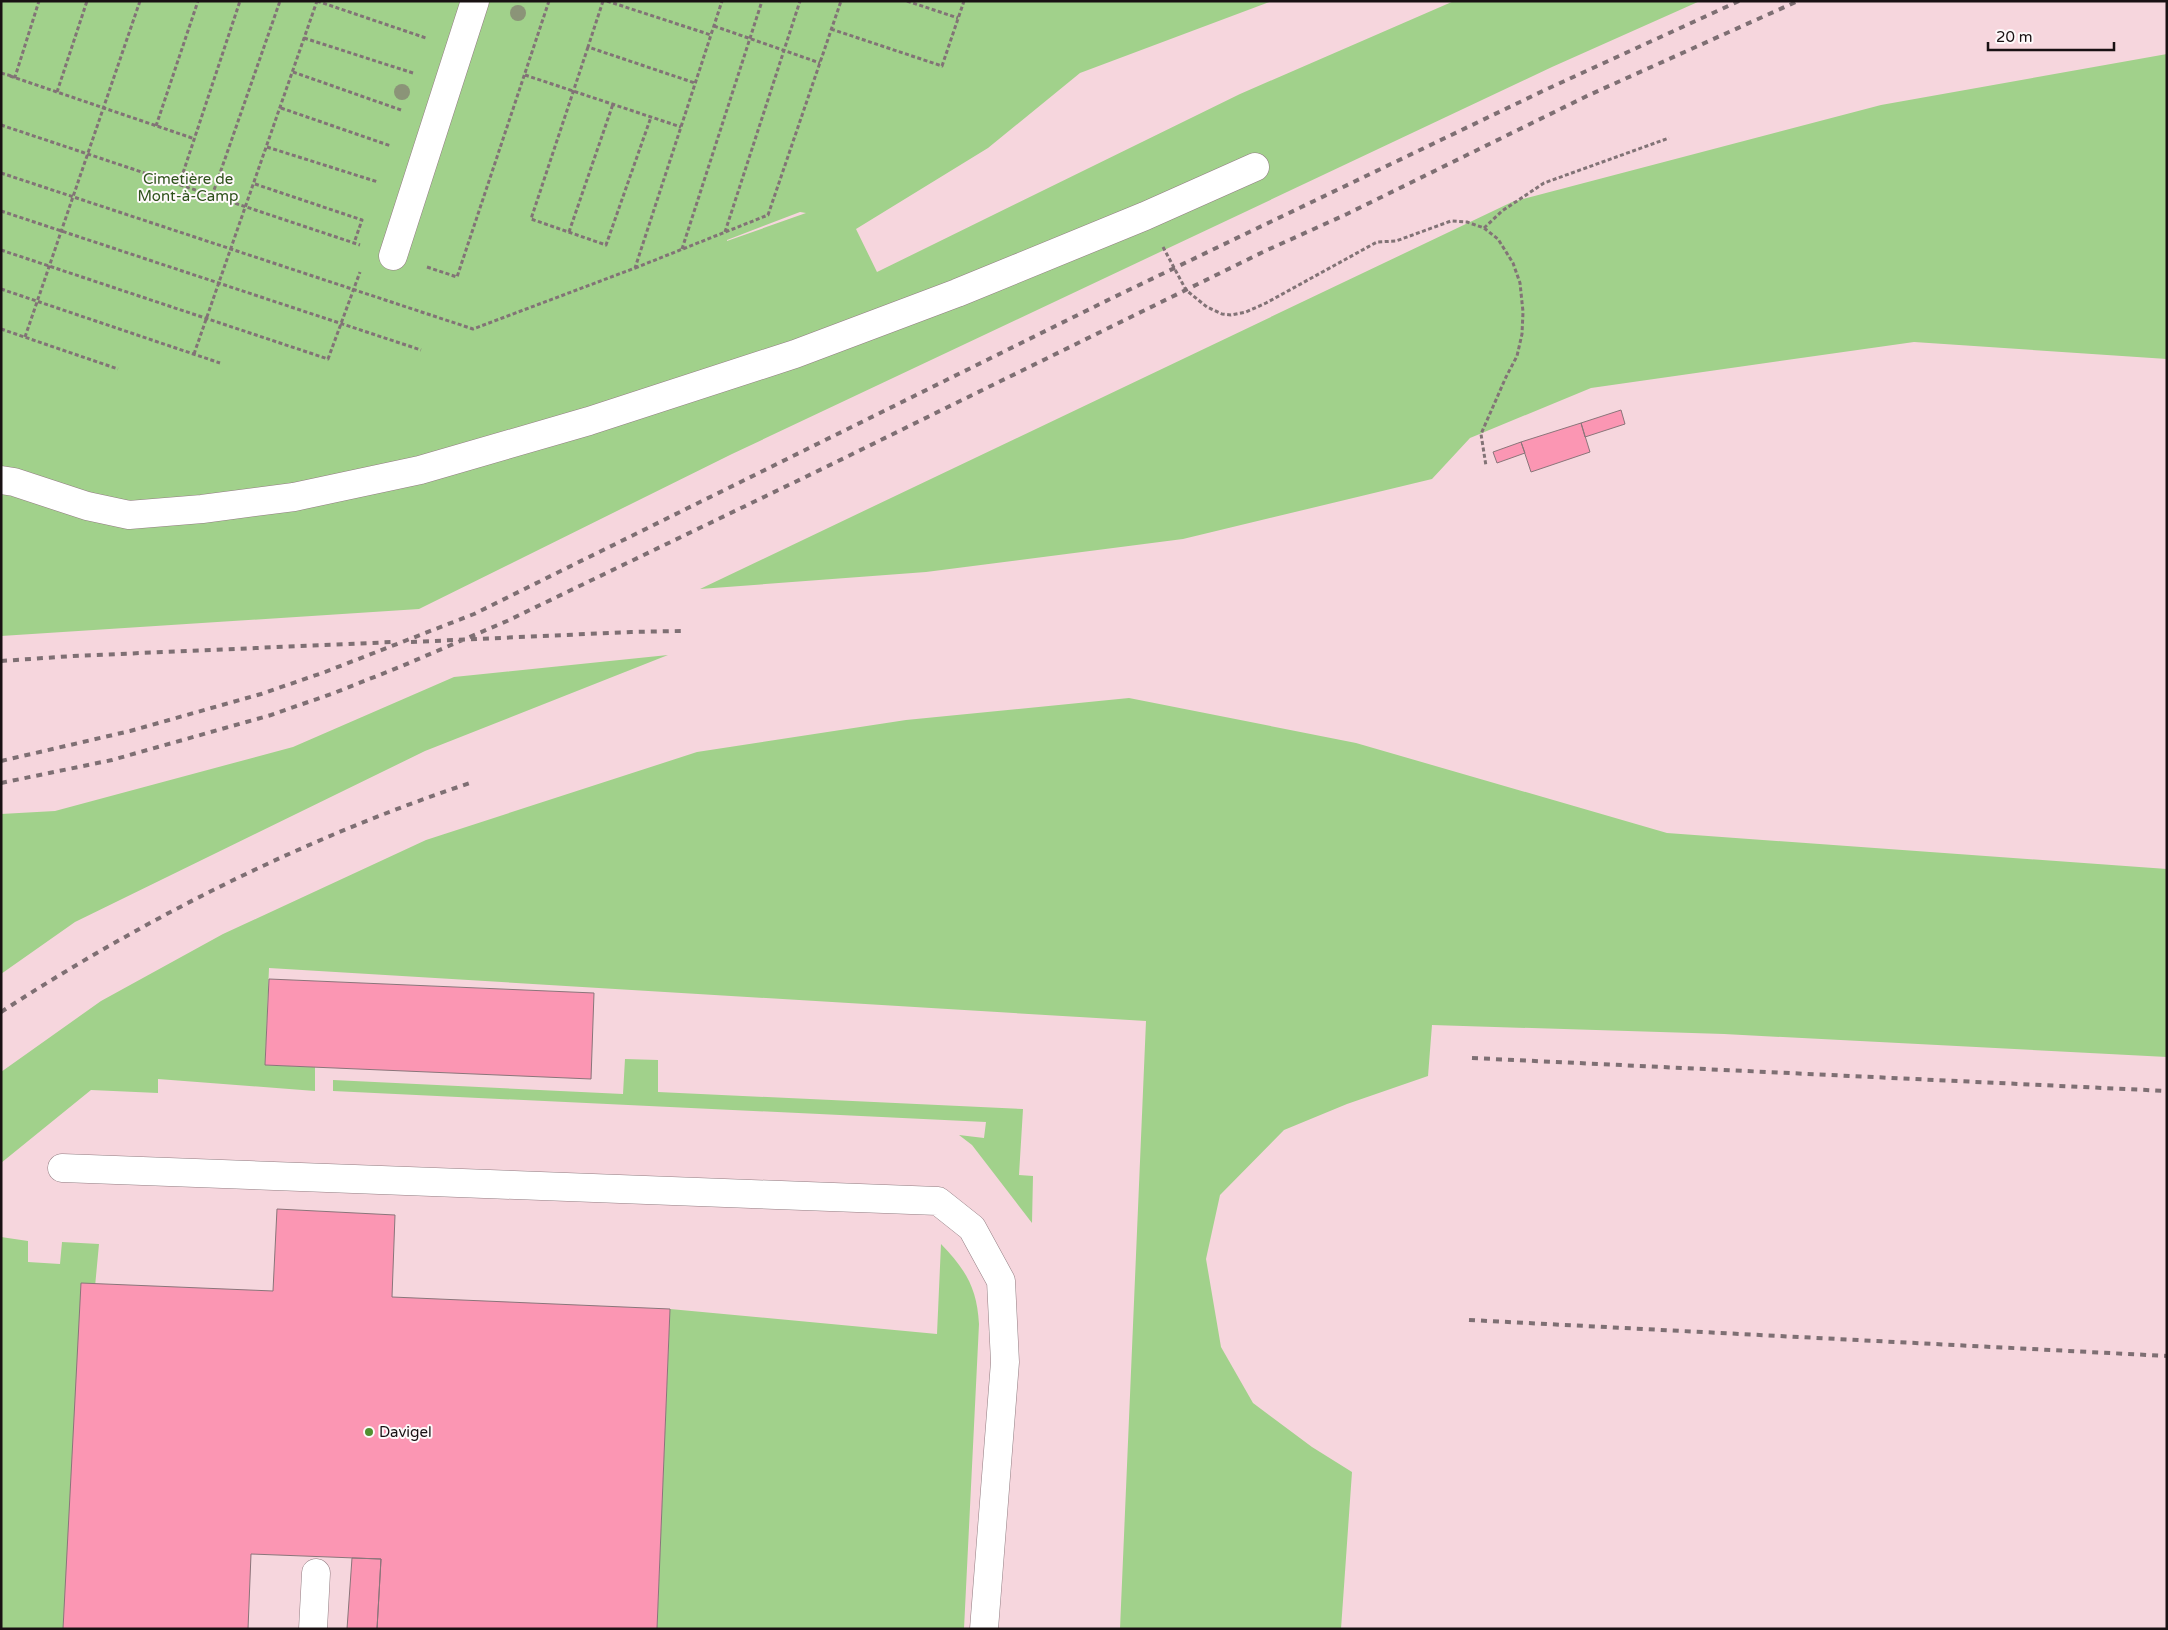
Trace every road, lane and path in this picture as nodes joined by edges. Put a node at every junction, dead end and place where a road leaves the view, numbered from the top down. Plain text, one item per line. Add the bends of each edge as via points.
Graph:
1 (39, 1) edge
2 (87, 1) edge
3 (140, 1) edge
4 (198, 1) edge
5 (240, 1) edge
6 (280, 1) edge
7 (317, 1) edge
8 (475, 1) edge
9 (549, 1) edge
10 (603, 1) edge
11 (608, 1) edge
12 (722, 1) edge
13 (762, 1) edge
14 (800, 1) edge
15 (841, 1) edge
16 (907, 1) edge
17 (964, 1) edge
18 (958, 18) junction
19 (714, 26) junction
20 (831, 29) junction
21 (711, 35) junction
22 (304, 38) junction
23 (750, 38) junction
24 (588, 47) junction
25 (460, 49) junction
26 (784, 50) junction
27 (820, 62) junction
28 (293, 72) junction
29 (1, 73) edge
30 (525, 75) junction
31 (10, 76) junction
32 (695, 83) junction
33 (448, 85) junction
34 (573, 91) junction
35 (57, 92) junction
36 (612, 104) junction
37 (103, 108) junction
38 (281, 108) junction
39 (651, 117) junction
40 (436, 122) junction
41 (1, 126) edge
42 (156, 126) junction
43 (681, 127) junction
44 (1669, 138) dead end
45 (195, 139) junction
46 (267, 147) junction
47 (87, 154) junction
48 (425, 157) junction
49 (1256, 167) dead end
50 (1, 173) edge
51 (378, 182) dead end
52 (255, 184) junction
53 (179, 185) junction
54 (73, 196) junction
55 (212, 196) junction
56 (247, 207) junction
57 (1, 211) edge
58 (1145, 216) junction
59 (1484, 228) junction
60 (60, 231) junction
61 (569, 232) junction
62 (725, 233) junction
63 (354, 243) junction
64 (232, 249) junction
65 (682, 249) junction
66 (1, 250) edge
67 (381, 252) junction
68 (48, 266) junction
69 (635, 268) junction
70 (219, 283) junction
71 (1, 289) edge
72 (353, 289) junction
73 (37, 301) junction
74 (207, 318) junction
75 (341, 323) junction
76 (1, 329) edge
77 (24, 337) junction
78 (421, 350) dead end
79 (194, 354) junction
80 (220, 363) dead end
81 (118, 369) dead end
82 (1486, 466) dead end
83 (1, 480) edge
84 (62, 1168) dead end
85 (316, 1573) dead end
86 (313, 1629) edge
87 (984, 1629) edge

1 - 31 path via 15,77
2 - 35 path
3 - 37 path
4 - 42 path
5 - 45 path
6 - 55 path
7 - 22 path
7 - 25 path
8 - 25 lane
9 - 30 path
10 - 24 path
11 - 21 path
12 - 19 path
13 - 23 path
14 - 26 path
15 - 20 path
16 - 18 path
17 - 18 path
18 - 20 path via 942,66
19 - 21 path
19 - 23 path
20 - 27 path
21 - 32 path
22 - 28 path
22 - 33 path
23 - 26 path
23 - 65 path
24 - 32 path
24 - 34 path
25 - 33 lane
26 - 27 path
26 - 62 path
27 - 62 path via 768,215
28 - 38 path
28 - 40 path
29 - 31 path
30 - 34 path
30 - 67 path via 457,277
31 - 35 path
32 - 43 path
33 - 40 lane
34 - 36 path
34 - 61 path via 531,219
35 - 37 path
36 - 39 path
36 - 61 path
37 - 42 path
37 - 47 path
38 - 46 path
38 - 48 path
39 - 43 path
39 - 61 path via 606,245
40 - 48 lane
41 - 47 path
42 - 45 path
43 - 69 path
44 - 59 path via 1544,183 1502,211
45 - 53 path
46 - 51 path
46 - 52 path
47 - 53 path
47 - 54 path
48 - 67 lane
49 - 58 lane
50 - 54 path
52 - 56 path
52 - 63 path via 362,220
53 - 55 path
54 - 60 path
54 - 64 path
55 - 56 path
56 - 63 path
56 - 64 path
57 - 60 path
58 - 59 path via 1186,290 1207,307 1230,315 1266,303 1377,242 1396,241 1451,221
58 - 83 lane via 958,293 795,354 589,421 420,470 294,497 129,515
59 - 82 path via 1498,239 1513,263 1520,283 1523,312 1517,356 1481,434
60 - 68 path
60 - 70 path
62 - 65 path
63 - 67 path
64 - 70 path
64 - 72 path
65 - 69 path
66 - 68 path
67 - 72 path
68 - 73 path
68 - 74 path
69 - 72 path via 473,329
70 - 74 path
70 - 75 path
71 - 73 path
72 - 75 path
73 - 77 path
73 - 79 path
74 - 75 path via 328,359
74 - 79 path
75 - 78 path
76 - 77 path
77 - 81 path
79 - 80 path
84 - 87 lane via 938,1201 972,1228 1002,1281 1005,1362
85 - 86 lane

